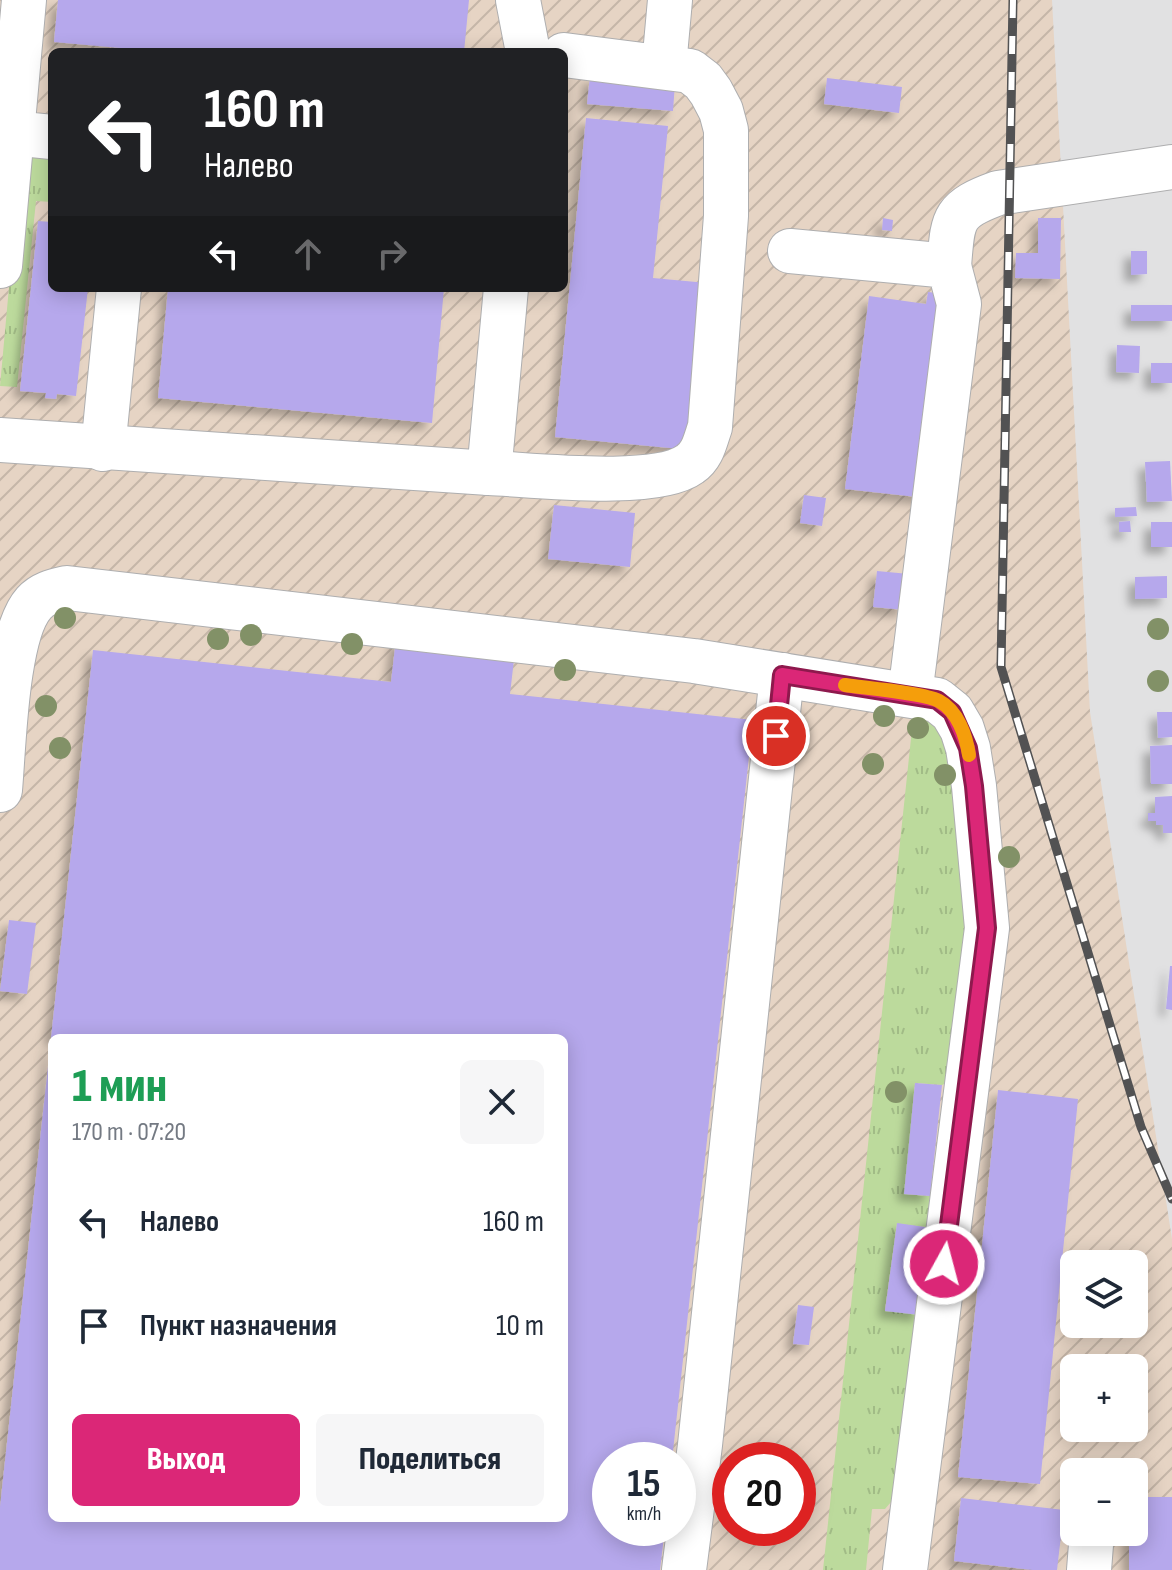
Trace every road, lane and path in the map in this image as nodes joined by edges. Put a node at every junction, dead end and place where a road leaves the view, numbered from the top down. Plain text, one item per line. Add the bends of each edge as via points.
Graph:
1 (24, 0) edge
2 (518, 0) edge
3 (670, 0) edge
4 (538, 48) edge
5 (568, 55) edge
6 (664, 66) junction
7 (32, 135) edge
8 (1172, 167) edge
9 (790, 251) dead end
10 (0, 266) edge
11 (949, 266) junction
12 (119, 292) edge
13 (506, 292) edge
14 (0, 440) edge
15 (103, 449) junction
16 (489, 473) junction
17 (782, 675) junction
18 (910, 695) junction
19 (0, 790) edge
20 (1091, 1546) edge
21 (684, 1570) edge
22 (905, 1570) edge
23 (1089, 1570) edge

1 - 7 lane
2 - 4 lane
3 - 6 lane
5 - 6 lane
6 - 16 lane via 690,71 703,81 726,130 726,216 710,427 702,452 669,475
7 - 10 lane
8 - 11 lane via 998,193 976,201 953,225
9 - 11 lane
11 - 18 lane via 959,304
12 - 15 lane
13 - 16 lane
14 - 15 lane
15 - 16 lane
17 - 18 lane
17 - 19 lane via 67,588 45,593 22,624
17 - 21 lane
18 - 22 lane via 937,700 962,729 974,786 987,928
20 - 23 lane

